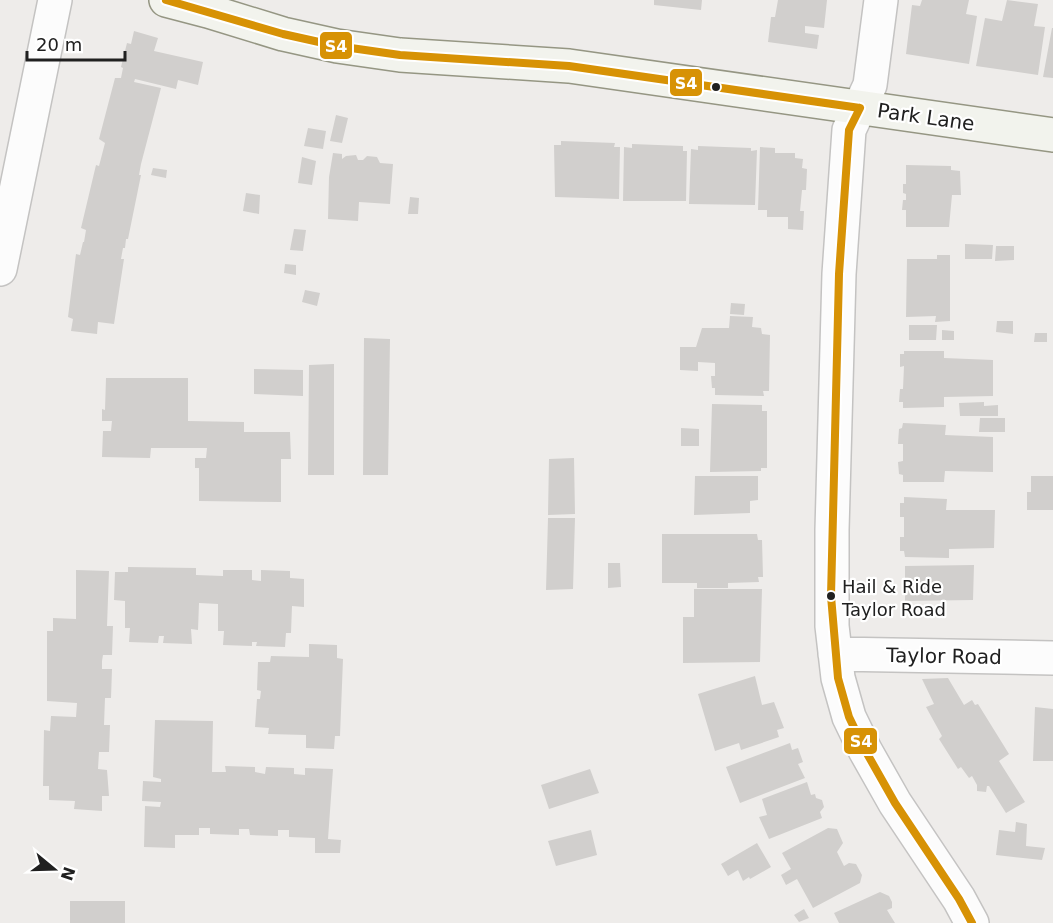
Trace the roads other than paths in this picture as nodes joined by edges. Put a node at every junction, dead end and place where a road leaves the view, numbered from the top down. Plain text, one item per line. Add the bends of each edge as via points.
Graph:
1 (55, 0) edge
2 (166, 0) edge
3 (881, 0) edge
4 (860, 108) junction
5 (1053, 135) edge
6 (0, 270) edge
7 (835, 654) junction
8 (1053, 658) edge
9 (972, 923) edge

1 - 6 street
2 - 4 main road, Park Lane via 337,46 400,55 569,66
3 - 4 street via 870,85
4 - 5 main road, Park Lane
4 - 7 street via 849,130 839,274 831,541
7 - 8 street, Taylor Road
7 - 9 street via 849,717 865,750

